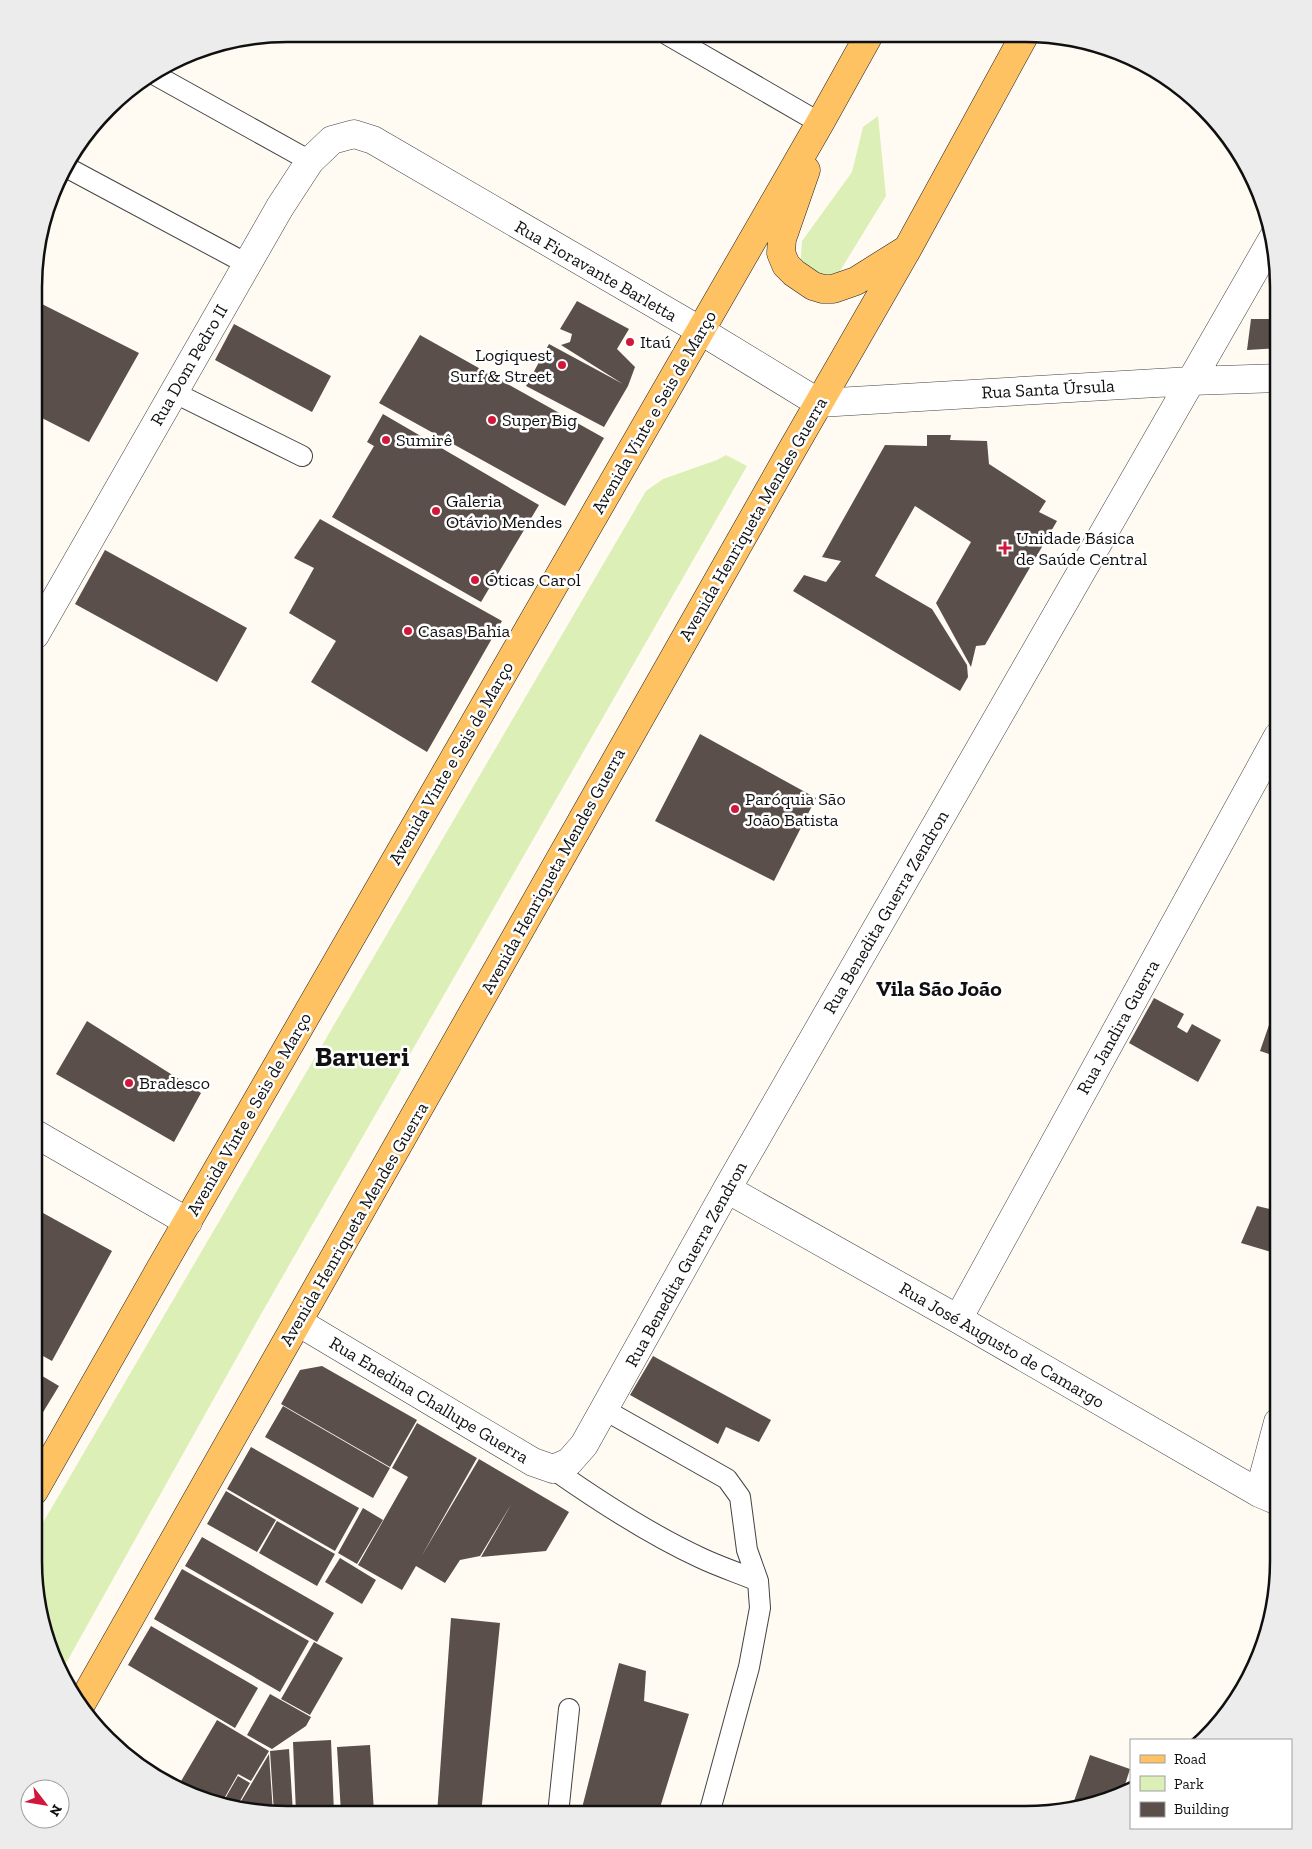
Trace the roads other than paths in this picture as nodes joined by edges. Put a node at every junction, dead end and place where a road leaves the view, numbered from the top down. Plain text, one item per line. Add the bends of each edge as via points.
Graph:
1 (680, 42) edge
2 (865, 42) edge
3 (1021, 42) edge
4 (161, 78) edge
5 (820, 123) junction
6 (373, 140) joint
7 (310, 161) junction
8 (72, 170) edge
9 (908, 248) junction
10 (1266, 250) edge
11 (247, 264) junction
12 (701, 331) junction
13 (1270, 378) edge
14 (1191, 380) junction
15 (173, 392) junction
16 (819, 403) junction
17 (302, 456) dead end
18 (42, 623) edge
19 (1270, 751) edge
20 (42, 1138) edge
21 (727, 1189) junction
22 (188, 1222) junction
23 (958, 1318) junction
24 (298, 1322) junction
25 (605, 1410) junction
26 (553, 1469) junction
27 (42, 1477) edge
28 (1270, 1482) edge
29 (1268, 1497) edge
30 (758, 1581) junction
31 (85, 1698) edge
32 (569, 1709) dead end
33 (559, 1806) edge
34 (711, 1806) edge

1 - 5 lane
2 - 5 main road, Avenida Vinte e Seis de Março
3 - 9 main road, Avenida Henriqueta Mendes Guerra
4 - 7 lane
5 - 9 main road via 782,239 781,253 786,265 812,286 833,289 856,281
5 - 12 main road, Avenida Vinte e Seis de Março
6 - 7 street, Rua Dom Pedro II via 354,134 332,140
6 - 12 street, Rua Fioravante Barletta
7 - 11 street, Rua Dom Pedro II
8 - 11 lane
9 - 16 main road, Avenida Henriqueta Mendes Guerra
10 - 14 street, Rua Benedita Guerra Zendron
11 - 15 street, Rua Dom Pedro II
12 - 16 street, Rua Fioravante Barletta
12 - 22 main road, Avenida Vinte e Seis de Março
13 - 14 street, Rua Santa Úrsula
14 - 16 street, Rua Santa Úrsula
14 - 21 street, Rua Benedita Guerra Zendron
15 - 17 lane
15 - 18 street, Rua Dom Pedro II
16 - 24 main road, Avenida Henriqueta Mendes Guerra
19 - 23 street, Rua Jandira Guerra
20 - 22 street
21 - 23 street, Rua José Augusto de Camargo
21 - 25 street, Rua Benedita Guerra Zendron
22 - 27 main road, Avenida Vinte e Seis de Março
23 - 29 street, Rua José Augusto de Camargo
24 - 26 street, Rua Enedina Challupe Guerra via 511,1450
24 - 31 main road, Avenida Henriqueta Mendes Guerra
25 - 26 street, Rua Benedita Guerra Zendron via 584,1445 569,1462
25 - 30 lane via 727,1479 740,1497 747,1550
26 - 30 lane via 653,1533 701,1558
28 - 29 street
30 - 34 lane via 760,1608 749,1668
32 - 33 lane

